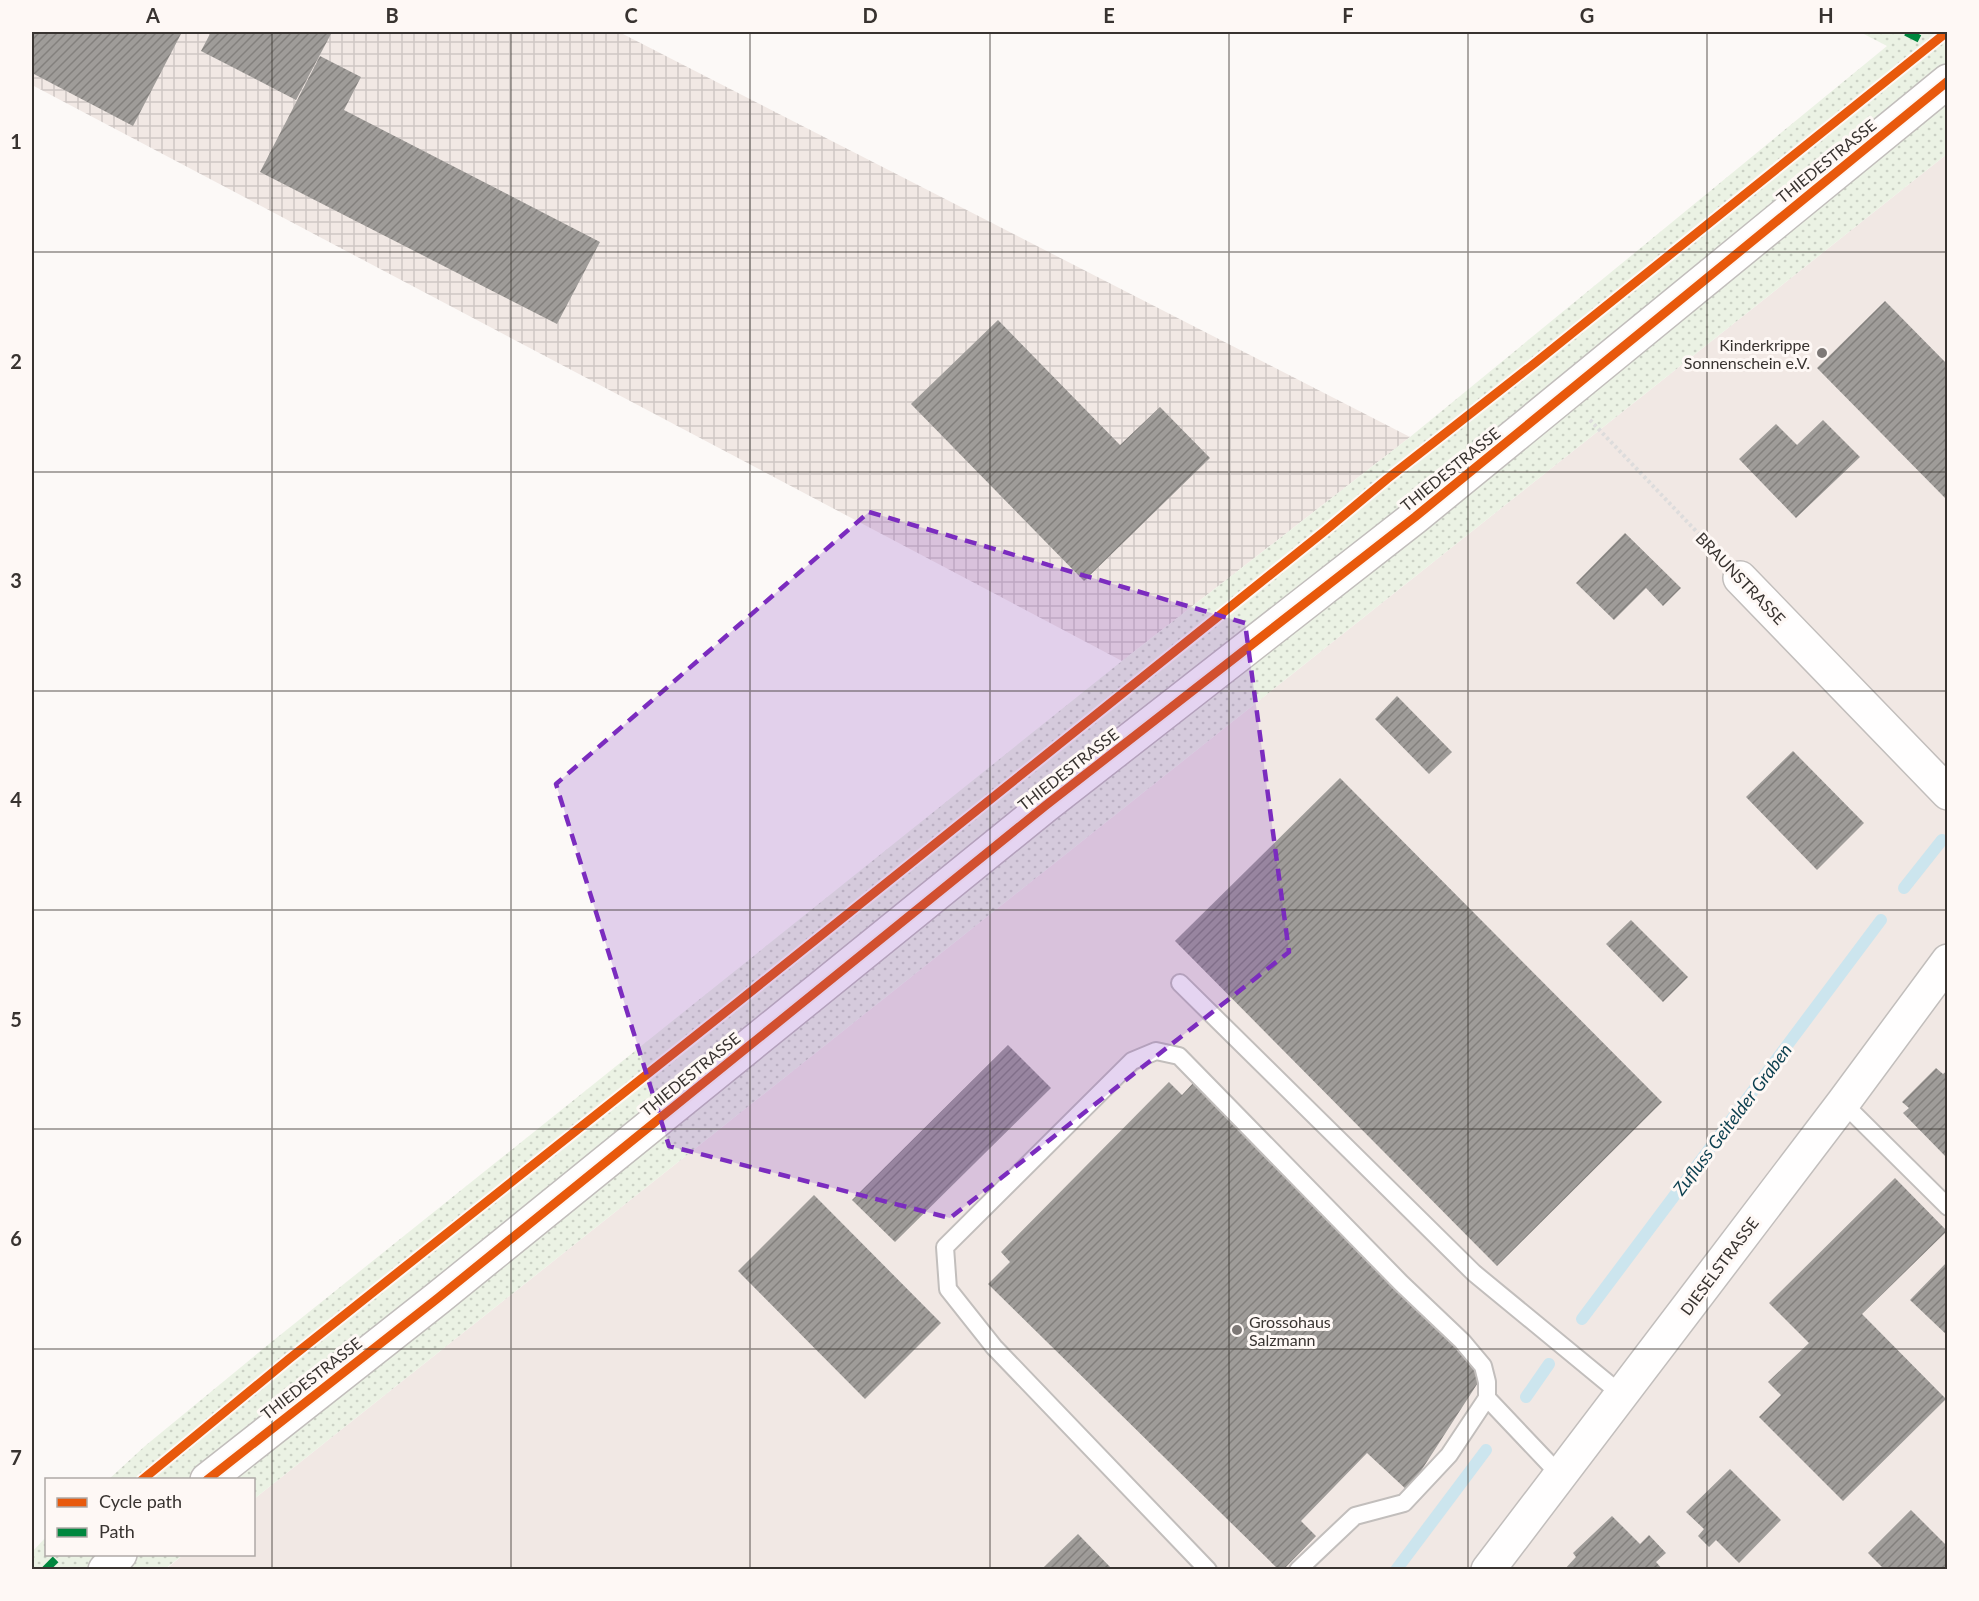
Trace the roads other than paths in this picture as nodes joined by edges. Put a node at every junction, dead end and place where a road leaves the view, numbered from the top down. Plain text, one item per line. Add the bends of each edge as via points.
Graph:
1 (1947, 81) edge
2 (1740, 578) road end
3 (1947, 793) edge
4 (1947, 961) edge
5 (1180, 982) dead end
6 (1844, 1103) junction
7 (1947, 1207) edge
8 (1621, 1394) junction
9 (1487, 1398) junction
10 (1560, 1475) junction
11 (208, 1478) edge
12 (118, 1556) edge
13 (105, 1569) edge
14 (1208, 1569) edge
15 (1298, 1569) edge
16 (1488, 1569) edge

1 - 11 street, THIEDESTRASSE via 1415,517 1045,806
2 - 3 street, BRAUNSTRASSE
4 - 6 street, DIESELSTRASSE
5 - 8 lane via 1474,1273
6 - 7 lane
6 - 8 street, DIESELSTRASSE
8 - 10 street, DIESELSTRASSE
9 - 10 lane
9 - 14 lane via 1483,1366 1462,1341 1401,1284 1179,1056 1156,1051 1131,1061 945,1247 948,1289 994,1347
9 - 15 lane via 1449,1455 1404,1503 1355,1516
10 - 16 street, DIESELSTRASSE
12 - 13 street

